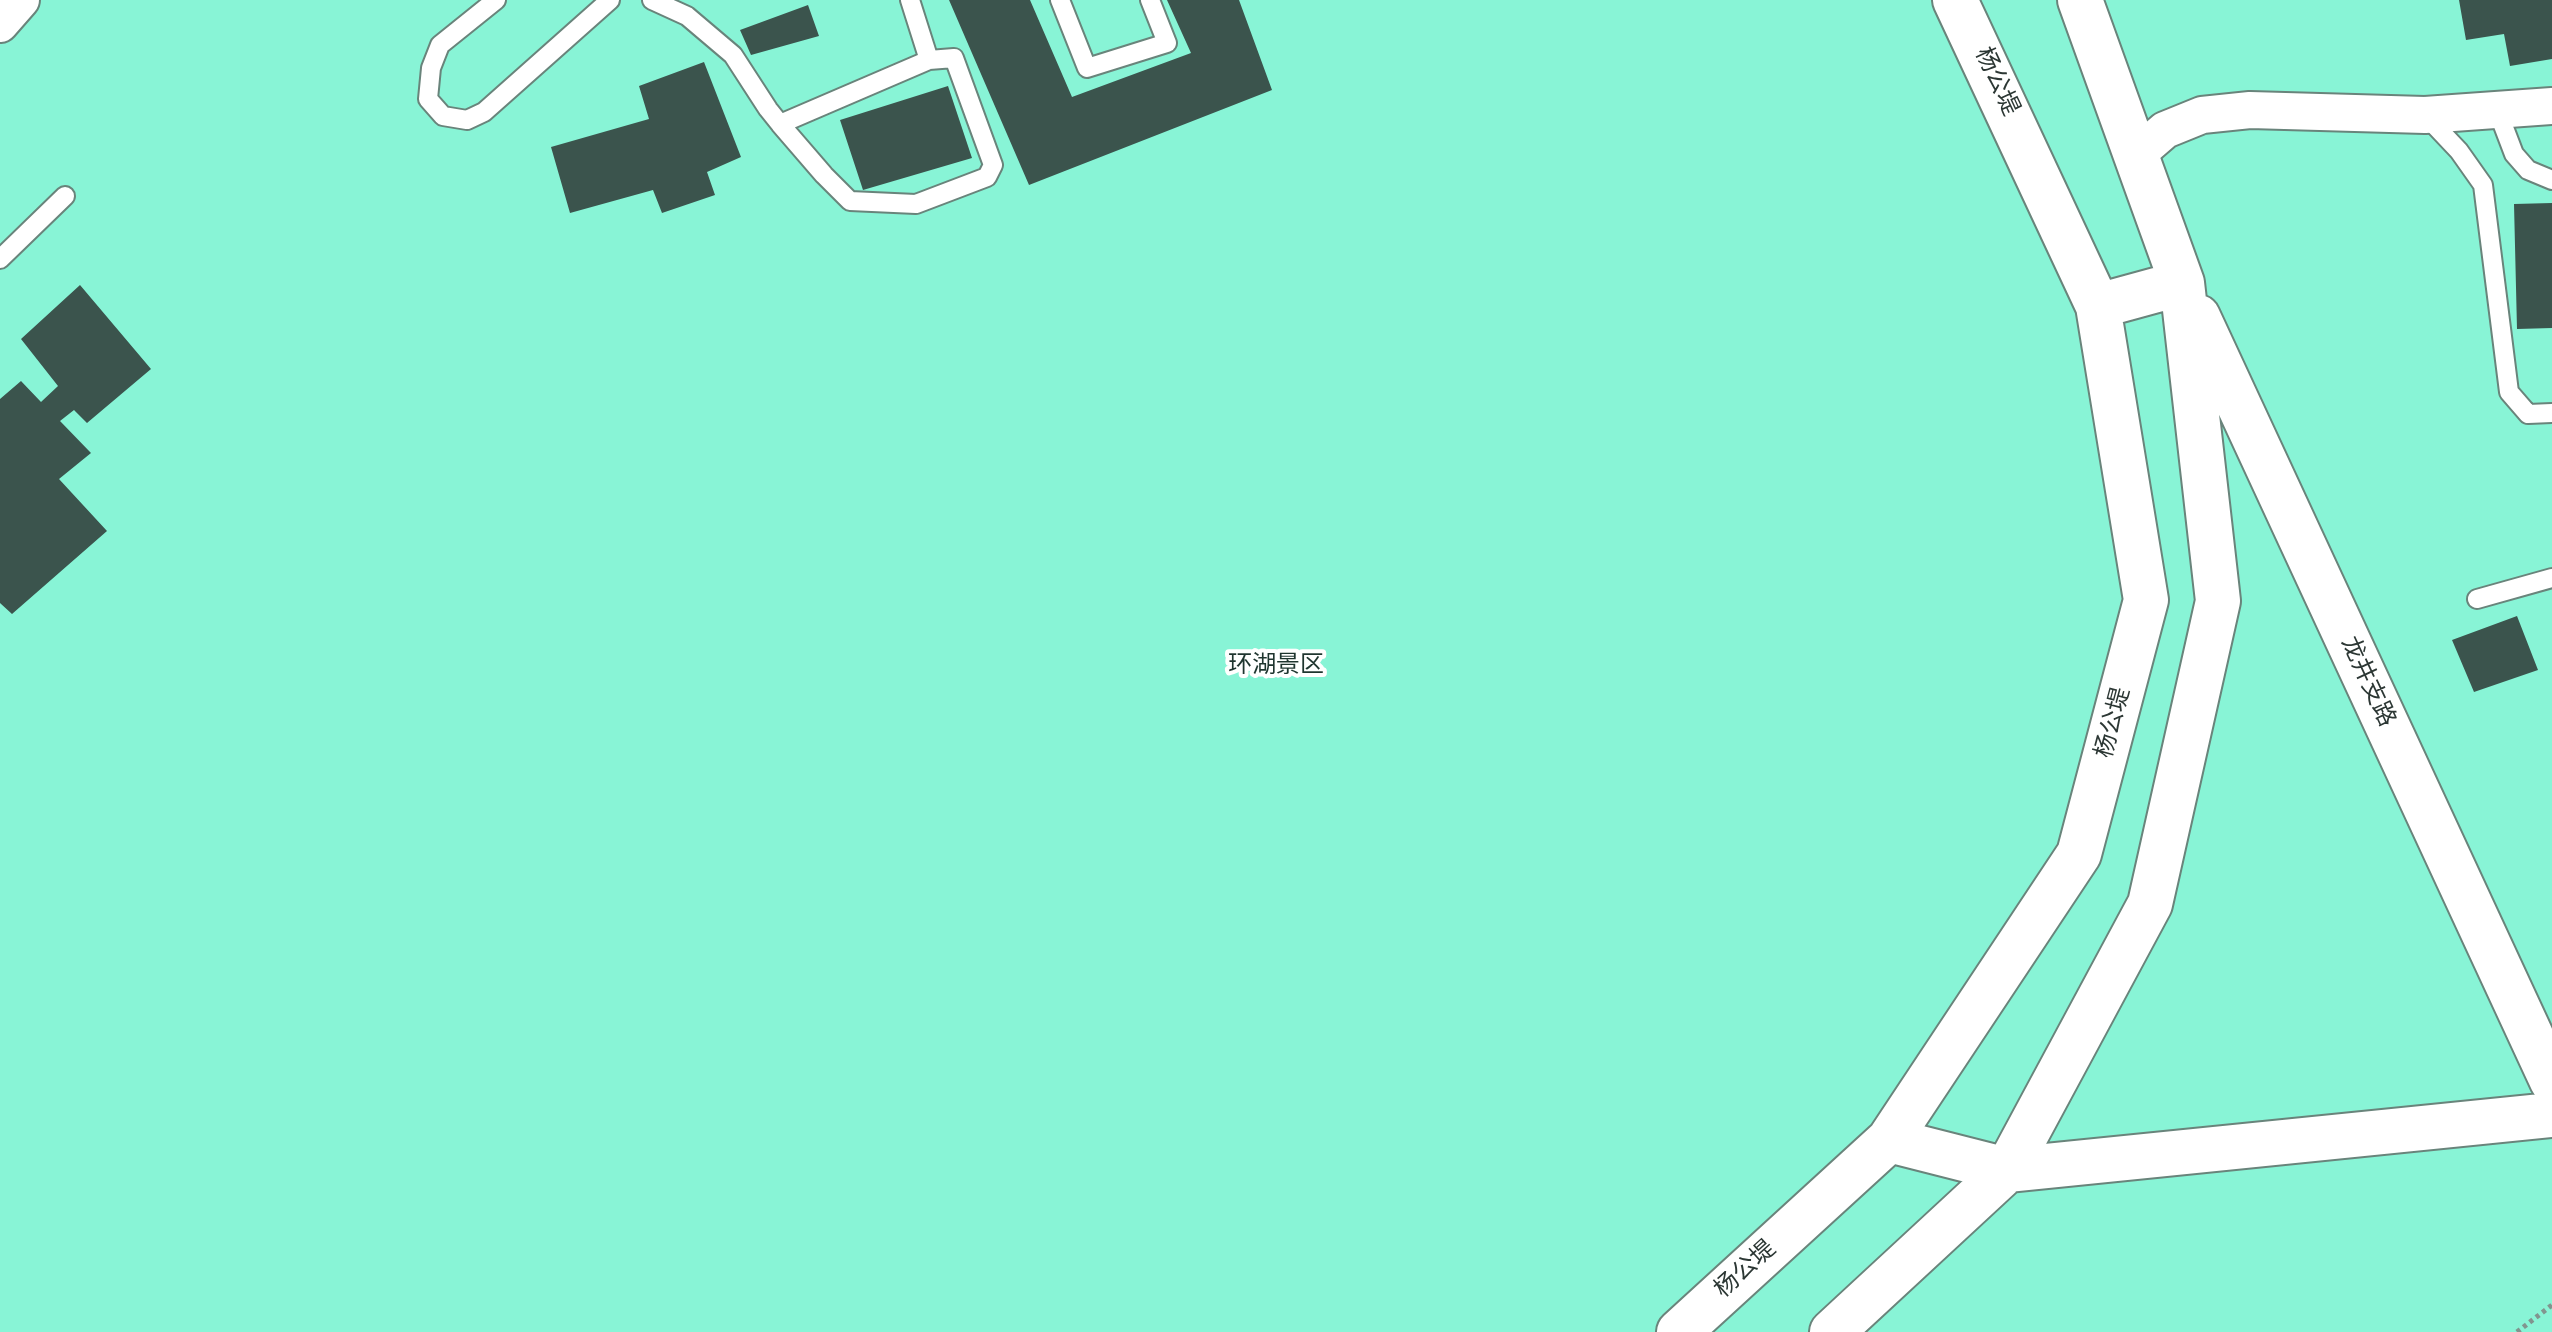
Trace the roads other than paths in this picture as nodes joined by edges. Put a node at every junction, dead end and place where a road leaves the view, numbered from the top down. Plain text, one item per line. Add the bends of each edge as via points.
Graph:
1 (496, 0) edge
2 (610, 0) edge
3 (652, 0) edge
4 (910, 0) edge
5 (1060, 0) edge
6 (1150, 0) edge
7 (1955, 0) edge
8 (2080, 0) edge
9 (929, 60) junction
10 (2552, 106) edge
11 (2498, 112) junction
12 (2425, 115) junction
13 (780, 124) junction
14 (2136, 155) junction
15 (2552, 180) edge
16 (65, 196) dead end
17 (0, 259) edge
18 (2182, 283) junction
19 (2098, 306) junction
20 (2552, 413) edge
21 (2552, 578) edge
22 (2477, 599) dead end
23 (2552, 1081) edge
24 (2552, 1115) edge
25 (1889, 1140) junction
26 (2007, 1170) junction
27 (1679, 1332) edge
28 (1832, 1332) edge

1 - 2 lane via 440,45 428,99 443,116 467,120 484,112
3 - 13 lane via 687,16 733,55
4 - 9 lane
5 - 6 lane via 1087,68 1167,43
7 - 19 main road, 杨公堤
8 - 14 main road
9 - 13 lane
9 - 13 lane via 954,58 993,165 987,177 916,204 850,201
10 - 11 street
11 - 12 street
11 - 15 lane via 2514,154 2528,170
12 - 14 street via 2250,110 2202,115 2165,130
12 - 20 lane via 2483,185 2509,392 2528,414
14 - 18 main road
16 - 17 lane
18 - 19 main road
18 - 23 main road, 龙井支路
18 - 26 main road via 2218,601 2150,904
19 - 25 main road, 杨公堤 via 2146,600 2079,854
21 - 22 lane
24 - 26 main road
25 - 26 main road
25 - 27 main road, 杨公堤
26 - 28 main road

